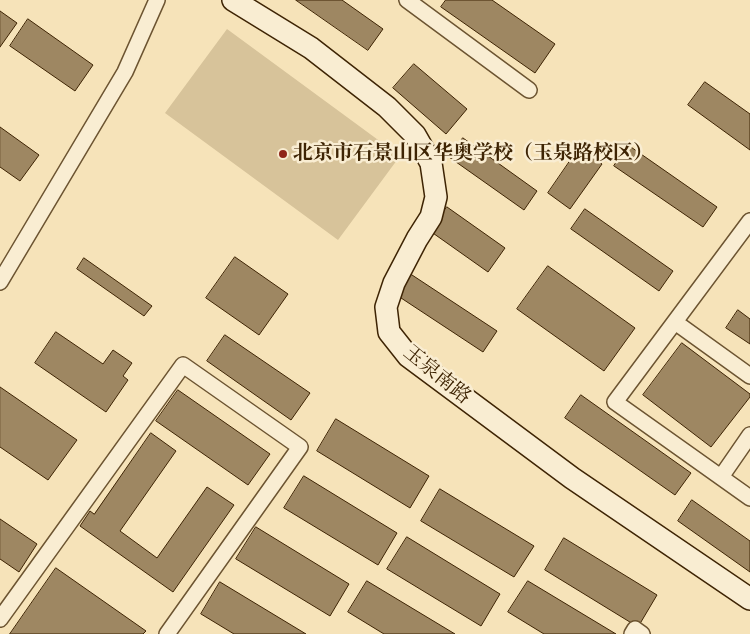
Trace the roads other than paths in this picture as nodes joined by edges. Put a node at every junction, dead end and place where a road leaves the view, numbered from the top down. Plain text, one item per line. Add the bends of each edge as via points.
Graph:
1 (157, 0) edge
2 (234, 0) edge
3 (408, 0) edge
4 (529, 90) dead end
5 (748, 227) edge
6 (0, 282) edge
7 (675, 322) junction
8 (750, 376) edge
9 (750, 435) edge
10 (721, 477) junction
11 (750, 498) edge
12 (750, 598) edge
13 (0, 619) edge
14 (167, 634) edge
15 (632, 634) edge
16 (642, 634) edge

1 - 6 street via 125,72
2 - 12 street, 玉泉南路 via 311,48 387,107 415,135 431,163 436,197 431,217 394,283 386,308 389,332 408,356 572,478
3 - 4 street
5 - 7 street
7 - 8 street
7 - 10 street via 615,402
9 - 10 street
10 - 11 street
13 - 14 street via 183,365 300,447
15 - 16 street via 636,629

